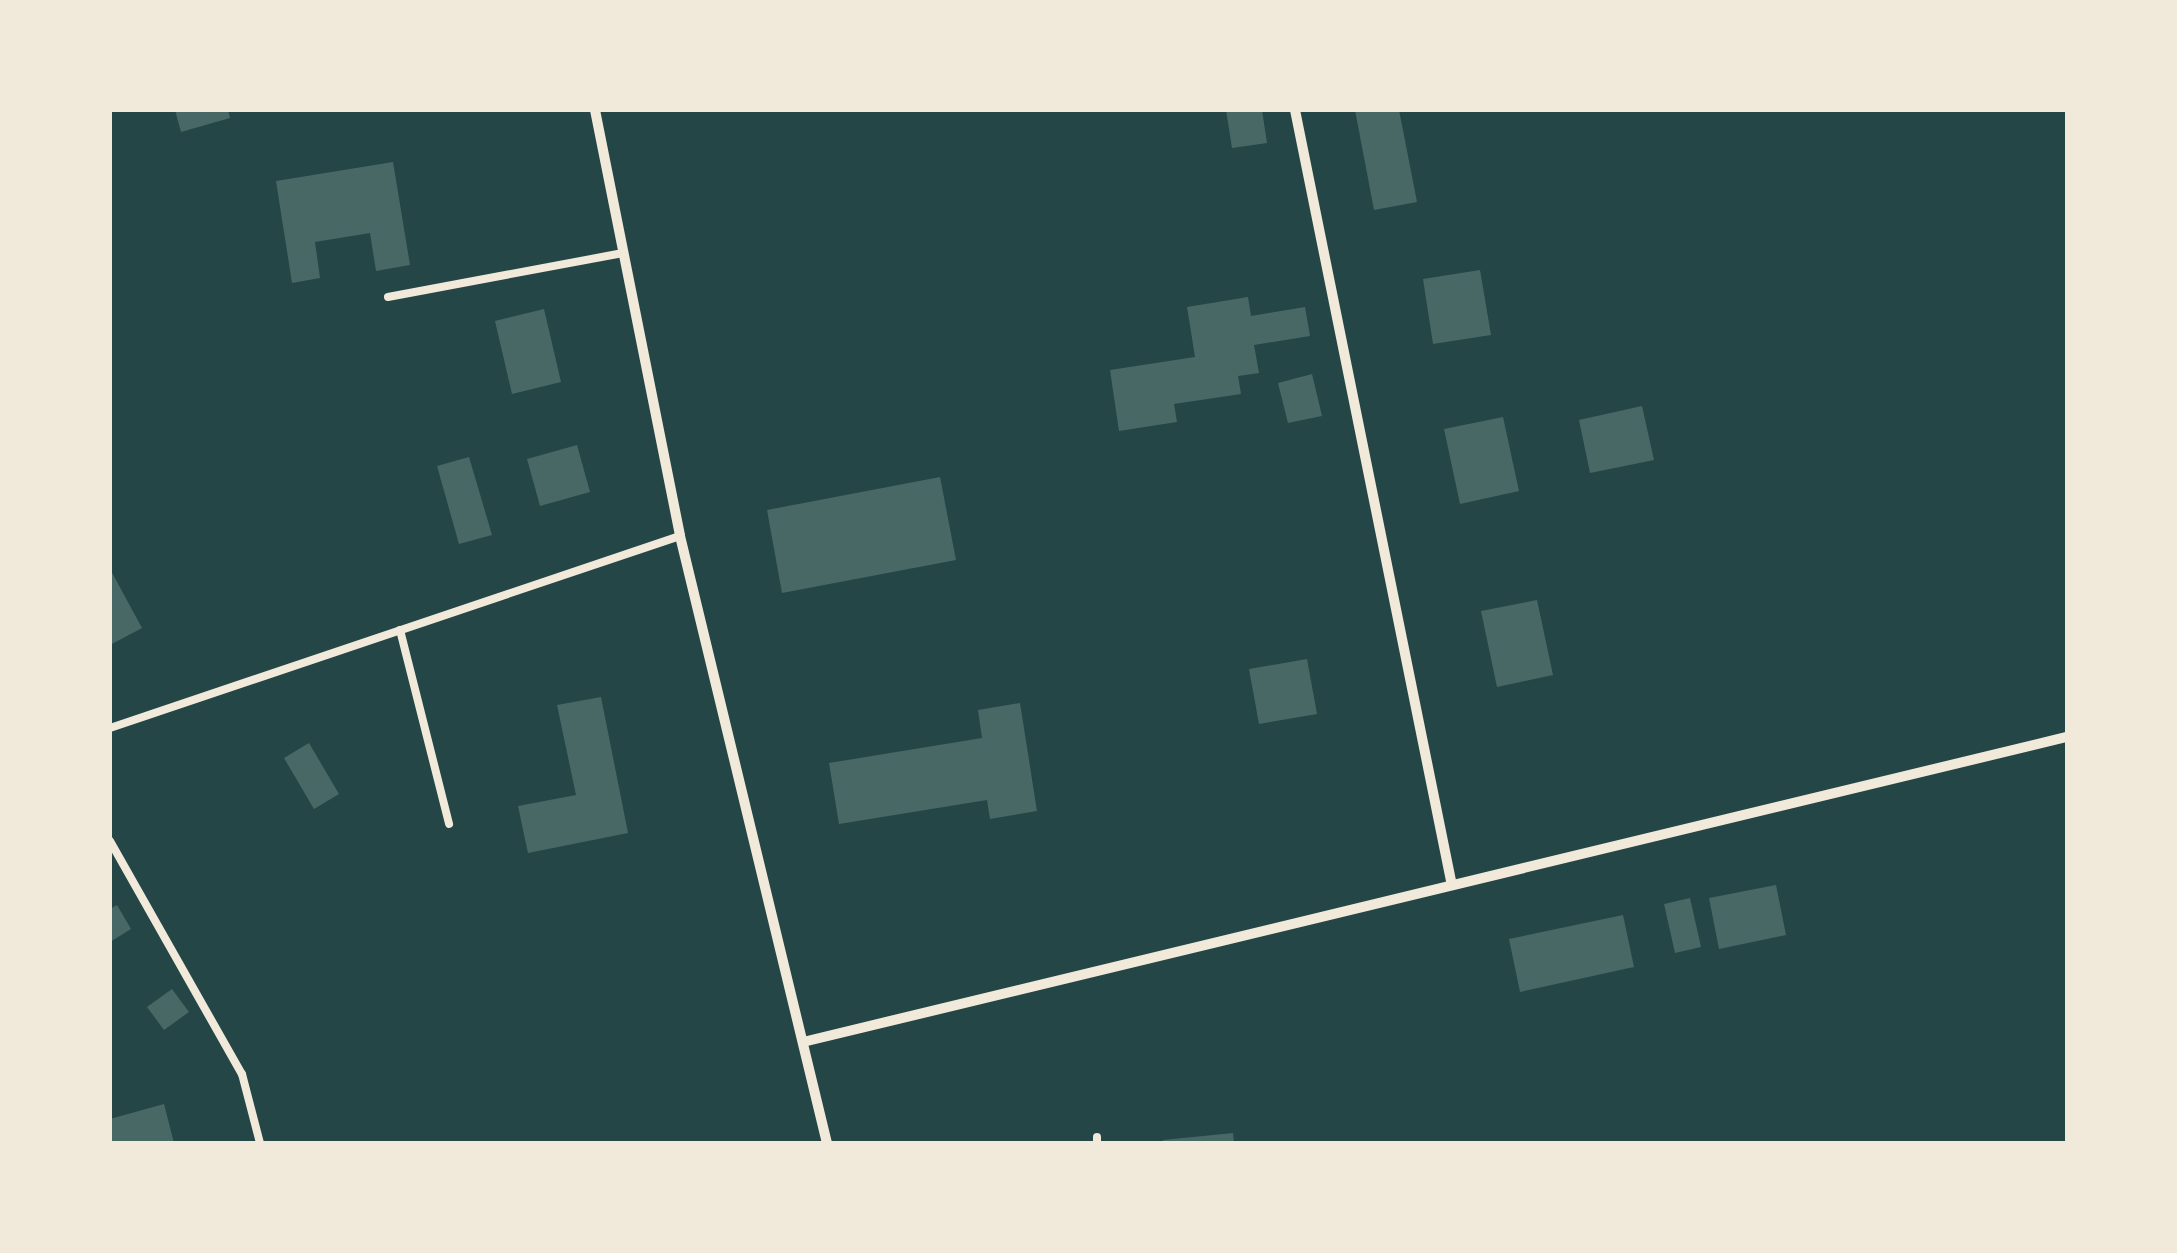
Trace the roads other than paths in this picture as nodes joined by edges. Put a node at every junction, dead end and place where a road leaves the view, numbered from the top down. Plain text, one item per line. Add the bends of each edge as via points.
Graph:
1 (595, 110) edge
2 (1295, 110) edge
3 (623, 252) junction
4 (388, 298) dead end
5 (680, 536) junction
6 (400, 630) junction
7 (110, 728) edge
8 (2067, 737) edge
9 (449, 824) dead end
10 (110, 841) edge
11 (1451, 881) junction
12 (803, 1042) junction
13 (260, 1143) edge
14 (827, 1143) edge

1 - 3 street
2 - 11 street
3 - 4 lane
3 - 5 street
5 - 6 lane
5 - 12 street
6 - 7 lane
6 - 9 lane
8 - 11 street
10 - 13 lane via 242,1074
11 - 12 street
12 - 14 street

